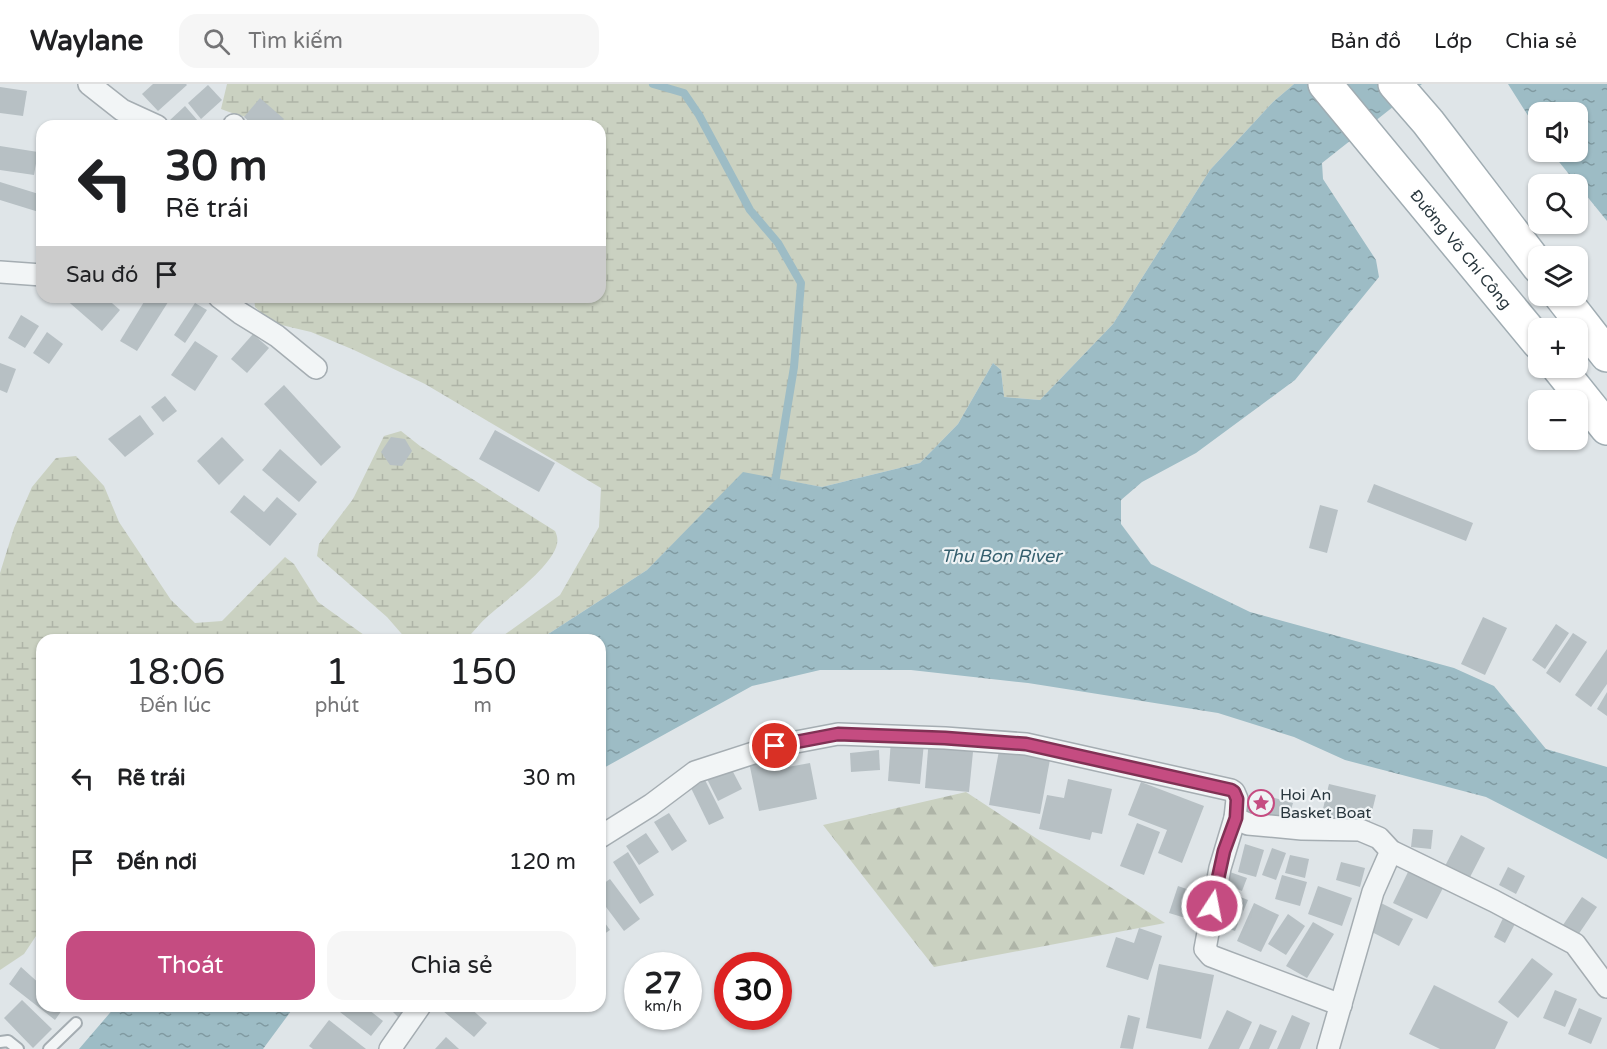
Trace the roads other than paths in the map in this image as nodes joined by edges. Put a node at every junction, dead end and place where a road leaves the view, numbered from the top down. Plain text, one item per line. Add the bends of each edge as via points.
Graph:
1 (89, 84) edge
2 (1325, 84) edge
3 (1395, 84) edge
4 (144, 120) edge
5 (1528, 253) edge
6 (0, 272) edge
7 (36, 275) edge
8 (227, 303) edge
9 (1569, 306) edge
10 (1528, 329) edge
11 (1607, 356) edge
12 (316, 368) dead end
13 (1567, 378) edge
14 (1607, 428) edge
15 (1236, 818) junction
16 (606, 833) edge
17 (1390, 851) junction
18 (1607, 987) edge
19 (1341, 1005) junction
20 (416, 1012) edge
21 (76, 1023) dead end
22 (0, 1042) edge
23 (18, 1049) edge
24 (49, 1049) edge
25 (390, 1049) edge
26 (1328, 1049) edge

1 - 4 street via 122,110
2 - 10 main road, Đường Võ Chí Công
3 - 5 main road
6 - 7 street
8 - 12 street
9 - 11 main road
13 - 14 main road
15 - 16 street via 1237,799 1231,790 1026,744 838,734 775,746 695,772 651,806
15 - 17 street via 1248,824 1359,830 1379,838
15 - 19 street via 1220,868 1205,944 1207,953
17 - 18 street via 1575,944
17 - 19 street via 1373,892
19 - 26 street
20 - 25 street
21 - 24 lane
22 - 23 lane via 8,1041

